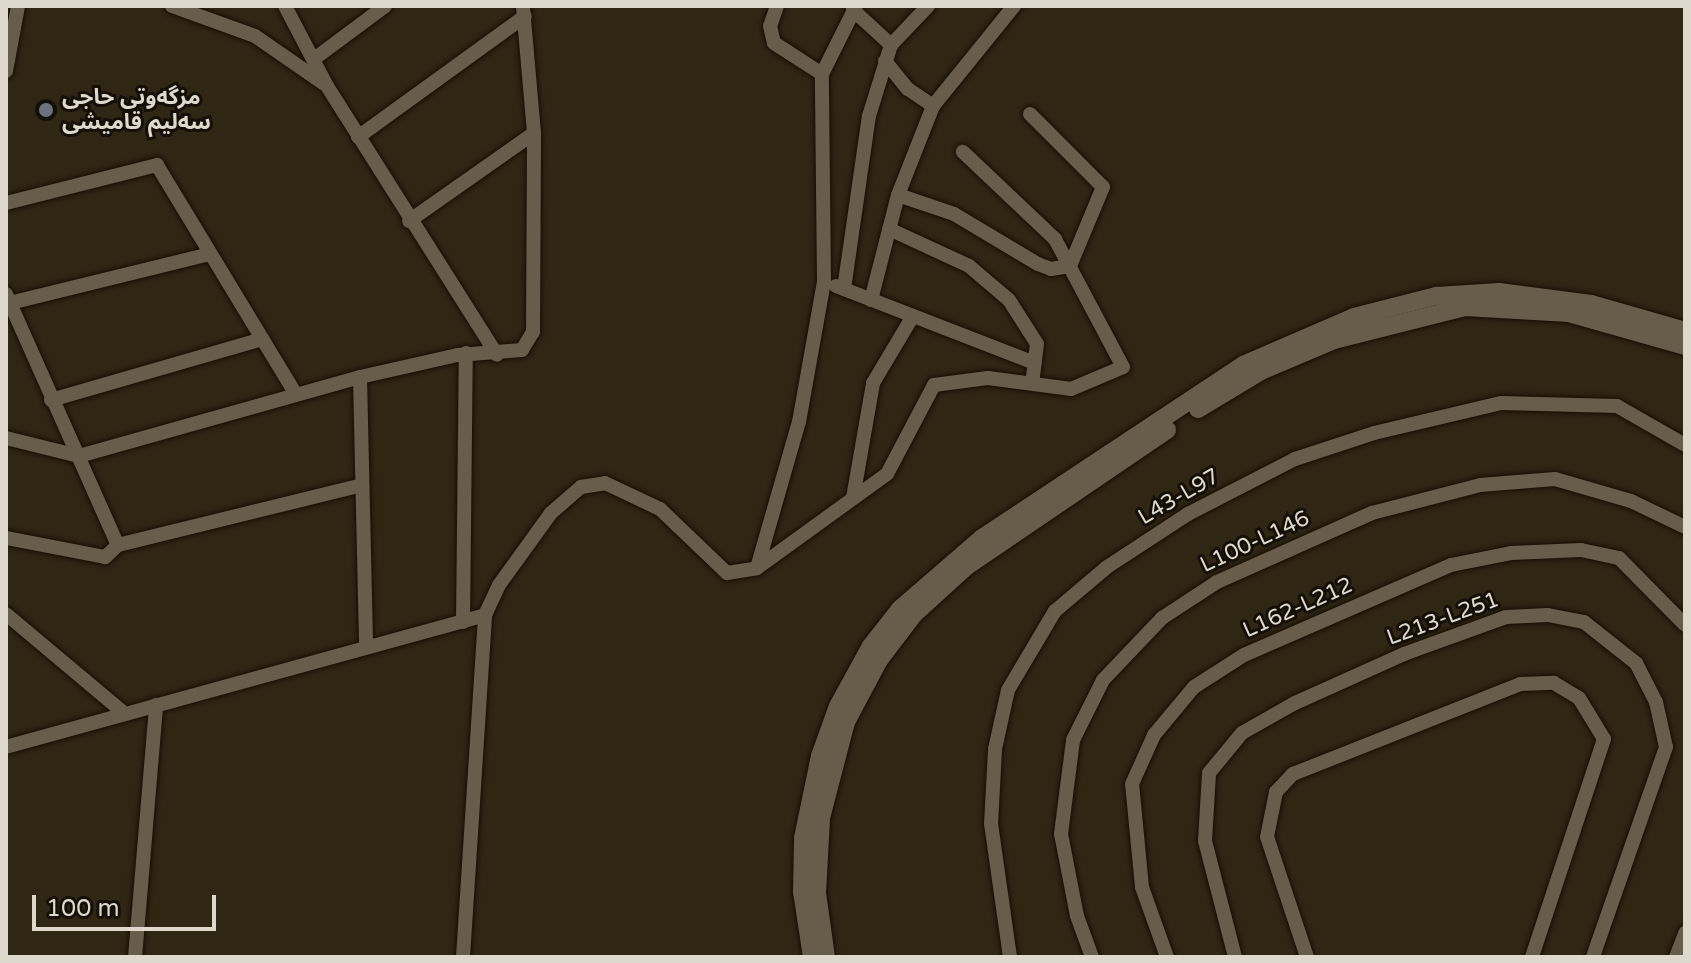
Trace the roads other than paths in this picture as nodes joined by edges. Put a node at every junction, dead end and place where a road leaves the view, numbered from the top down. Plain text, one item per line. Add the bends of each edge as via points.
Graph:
1 (18, 6) edge
2 (172, 6) edge
3 (285, 6) edge
4 (385, 6) edge
5 (777, 6) edge
6 (928, 6) edge
7 (1014, 6) edge
8 (855, 8) edge
9 (524, 11) edge
10 (891, 45) junction
11 (314, 59) junction
12 (885, 61) junction
13 (6, 71) edge
14 (822, 74) junction
15 (327, 86) junction
16 (933, 106) junction
17 (1030, 114) dead end
18 (534, 133) junction
19 (358, 137) junction
20 (963, 152) dead end
21 (898, 195) junction
22 (6, 203) edge
23 (409, 221) junction
24 (889, 229) junction
25 (209, 254) junction
26 (1070, 266) junction
27 (824, 282) junction
28 (844, 289) junction
29 (8, 298) edge
30 (871, 300) junction
31 (913, 316) junction
32 (1685, 331) edge
33 (262, 339) junction
34 (1685, 346) edge
35 (466, 353) junction
36 (497, 355) junction
37 (1035, 363) junction
38 (360, 377) junction
39 (1032, 383) junction
40 (295, 393) junction
41 (51, 400) junction
42 (6, 438) edge
43 (1685, 445) edge
44 (79, 456) junction
45 (362, 485) junction
46 (853, 498) junction
47 (1025, 518) junction
48 (1685, 527) edge
49 (6, 538) edge
50 (118, 545) junction
51 (757, 568) junction
52 (6, 614) edge
53 (485, 615) junction
54 (463, 622) junction
55 (1685, 625) edge
56 (366, 647) junction
57 (156, 705) junction
58 (125, 714) junction
59 (6, 747) edge
60 (1685, 933) edge
61 (135, 957) edge
62 (463, 957) edge
63 (812, 957) edge
64 (826, 957) edge
65 (1010, 957) edge
66 (1092, 957) edge
67 (1167, 957) edge
68 (1235, 957) edge
69 (1307, 957) edge
70 (1532, 957) edge
71 (1593, 957) edge
72 (1676, 957) edge

1 - 13 street
2 - 15 street via 255,36
3 - 11 street
4 - 11 street
5 - 14 street via 770,26 774,43
6 - 10 street
7 - 16 street
8 - 10 street
8 - 14 street
9 - 18 street
9 - 19 street
10 - 12 street
11 - 15 street
12 - 16 street via 908,89
12 - 28 street via 869,116
14 - 27 street
15 - 19 street
16 - 21 street
17 - 26 street via 1103,187
18 - 23 street
18 - 36 street via 533,332 522,350
19 - 23 street
20 - 26 street via 1044,226
21 - 24 street
21 - 26 street via 954,214 1038,264 1051,269
22 - 25 street via 157,165
23 - 36 street
24 - 30 street
24 - 37 street via 942,251 995,285 1034,334
25 - 29 street
25 - 33 street
26 - 39 street via 1123,367 1071,389
27 - 28 street
27 - 51 street via 799,422
28 - 30 street
29 - 41 street
30 - 31 street
31 - 37 street
31 - 46 street via 873,383
32 - 47 street via 1602,307 1529,295 1457,293 1388,307 1326,326 1243,365
33 - 40 street
33 - 41 street
34 - 47 street via 1601,320 1517,307 1465,307 1386,323 1261,371
35 - 36 street
35 - 38 street
35 - 54 street
37 - 39 street
38 - 40 street
38 - 45 street
39 - 46 street via 988,378 934,385 887,474
40 - 44 street
41 - 44 street
42 - 44 street
43 - 65 street, L43-L97 via 1617,406 1501,403 1374,433 1295,459 1188,514 1107,567 1055,611 1008,690 995,749 991,824
44 - 50 street
45 - 50 street
45 - 56 street
46 - 51 street
47 - 63 street via 953,560 900,609 871,646 838,706 817,767 803,838 802,892
47 - 64 street via 930,597 879,660 857,699 836,751 821,818 816,874
48 - 66 street, L100-L146 via 1631,501 1555,479 1480,485 1372,513 1217,582 1162,618 1103,680 1073,740 1061,834 1077,916
49 - 50 street via 105,557
51 - 53 street via 727,573 660,509 623,488 593,483 551,513 499,585
52 - 58 street
53 - 54 street
53 - 62 street
54 - 56 street
55 - 67 street, L162-L212 via 1619,558 1581,550 1511,553 1451,565 1244,655 1194,687 1154,735 1132,784 1142,887
56 - 57 street
57 - 58 street
57 - 61 street
58 - 59 street
60 - 72 street
68 - 71 street, L213-L251 via 1205,841 1209,773 1242,733 1404,654 1506,617 1548,615 1584,622 1636,663 1656,702 1666,747
69 - 70 street via 1267,837 1276,792 1293,774 1520,684 1554,683 1579,698 1604,739

